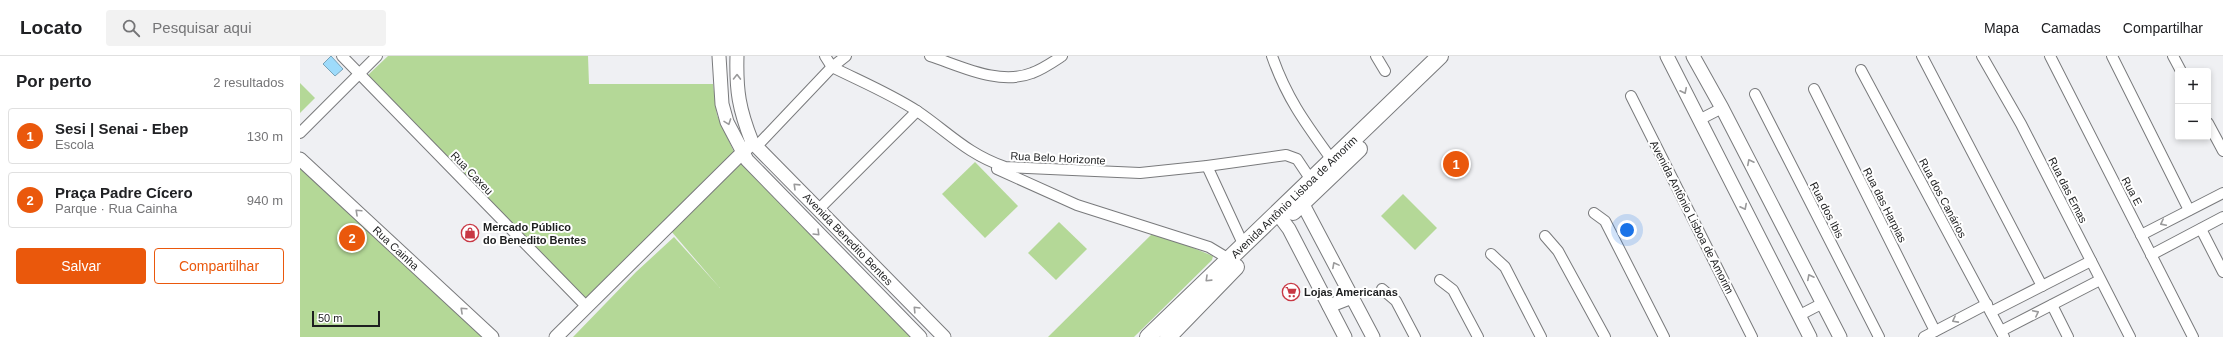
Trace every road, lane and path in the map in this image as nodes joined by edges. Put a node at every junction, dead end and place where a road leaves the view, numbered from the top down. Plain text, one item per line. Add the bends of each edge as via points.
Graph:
1 (342, 56) edge
2 (377, 56) edge
3 (719, 56) edge
4 (737, 56) edge
5 (825, 56) edge
6 (846, 56) edge
7 (930, 56) edge
8 (1062, 56) edge
9 (1272, 56) edge
10 (1376, 56) edge
11 (1440, 56) edge
12 (1452, 56) edge
13 (1667, 56) edge
14 (1693, 56) edge
15 (1922, 56) edge
16 (1982, 56) edge
17 (2050, 56) edge
18 (2112, 56) edge
19 (2173, 56) edge
20 (832, 67) junction
21 (2179, 68) edge
22 (1861, 70) dead end
23 (1385, 71) dead end
24 (359, 74) junction
25 (1814, 89) dead end
26 (1755, 94) dead end
27 (1632, 96) dead end
28 (1722, 108) junction
29 (917, 112) junction
30 (1698, 120) junction
31 (2211, 129) edge
32 (300, 132) edge
33 (754, 145) junction
34 (2223, 151) edge
35 (742, 153) junction
36 (300, 157) edge
37 (1332, 160) junction
38 (988, 161) junction
39 (1207, 166) junction
40 (1311, 180) junction
41 (2223, 193) edge
42 (1300, 198) junction
43 (819, 208) junction
44 (2189, 210) junction
45 (1594, 213) dead end
46 (1280, 217) junction
47 (2223, 217) edge
48 (2201, 229) junction
49 (2141, 235) junction
50 (1545, 236) dead end
51 (1244, 246) junction
52 (1491, 254) dead end
53 (2151, 255) junction
54 (1229, 259) junction
55 (2091, 261) junction
56 (2223, 272) edge
57 (1440, 280) dead end
58 (2100, 280) junction
59 (2042, 286) junction
60 (1382, 289) dead end
61 (1352, 297) junction
62 (1823, 303) junction
63 (2052, 305) junction
64 (586, 306) junction
65 (1329, 306) junction
66 (1989, 308) junction
67 (1800, 315) junction
68 (1935, 331) junction
69 (2002, 334) edge
70 (492, 337) edge
71 (556, 337) edge
72 (920, 337) edge
73 (944, 337) edge
74 (1148, 337) edge
75 (1168, 337) edge
76 (1345, 337) edge
77 (1373, 337) edge
78 (1415, 337) edge
79 (1478, 337) edge
80 (1541, 337) edge
81 (1605, 337) edge
82 (1664, 337) edge
83 (1752, 337) edge
84 (1810, 337) edge
85 (1840, 337) edge
86 (1879, 337) edge
87 (1924, 337) edge
88 (2068, 337) edge
89 (2130, 337) edge
90 (2193, 337) edge

1 - 24 street, Rua Caxeu
2 - 24 street
3 -> 35 street, Avenida Benedito Bentes via 722,104
33 -> 4 street, Avenida Benedito Bentes via 740,112 736,90
5 - 20 street, Rua Belo Horizonte
6 - 20 street
7 - 8 street via 990,75 1006,77 1033,73
9 - 37 street via 1294,108
10 - 23 street
11 - 37 main road, Avenida Antônio Lisboa de Amorim
12 - 42 main road, Avenida Antônio Lisboa de Amorim
13 -> 30 street
14 - 28 street
15 - 59 street
16 - 55 street, Rua das Emas via 2021,124
17 - 49 street, Rua E
18 - 44 street
19 - 21 street
20 - 29 street, Rua Belo Horizonte
20 - 33 street
22 - 66 street, Rua dos Canários
24 - 32 street
24 - 64 street, Rua Caxeu
25 - 68 street, Rua das Harpias
26 - 86 street, Rua dos Ibis
27 - 83 street, Avenida Antônio Lisboa de Amorim
28 - 30 street
62 -> 28 street
29 - 38 street, Rua Belo Horizonte via 959,144
29 - 43 street
30 -> 67 street
31 - 34 street
33 - 35 street
43 -> 33 street, Avenida Benedito Bentes
35 - 64 street
35 -> 72 street, Avenida Benedito Bentes via 762,177
70 -> 36 street, Rua Cainha
37 - 40 main road, Avenida Antônio Lisboa de Amorim
38 - 39 street, Rua Belo Horizonte via 1005,167 1092,172 1140,173
38 - 54 street via 995,168 1077,205 1203,245
39 - 40 street, Rua Belo Horizonte via 1291,156 1298,160
39 - 51 street
40 - 42 main road, Avenida Antônio Lisboa de Amorim
41 - 44 street
42 - 46 main road, Avenida Antônio Lisboa de Amorim
61 -> 42 street
73 -> 43 street, Avenida Benedito Bentes
44 -> 49 street
45 - 82 street via 1605,221
46 - 51 main road, Avenida Antônio Lisboa de Amorim
46 - 65 street via 1289,229
46 - 75 main road, Avenida Antônio Lisboa de Amorim
47 - 48 street
48 - 53 street
48 - 56 street
49 - 53 street, Rua E
50 - 81 street via 1558,250
51 - 54 main road, Avenida Antônio Lisboa de Amorim
52 - 80 street via 1505,267
53 - 90 street, Rua E
54 -> 74 main road, Avenida Antônio Lisboa de Amorim
55 - 58 street, Rua das Emas
55 - 59 street
57 - 79 street via 1453,290
58 - 63 street
58 - 89 street, Rua das Emas
59 - 66 street
60 - 78 street via 1396,301
61 - 65 street
61 - 77 street
62 - 67 street
62 - 85 street
69 -> 63 street
63 - 88 street
64 - 71 street
65 - 76 street
66 -> 68 street
66 - 69 street, Rua dos Canários
67 - 84 street
68 - 87 street

